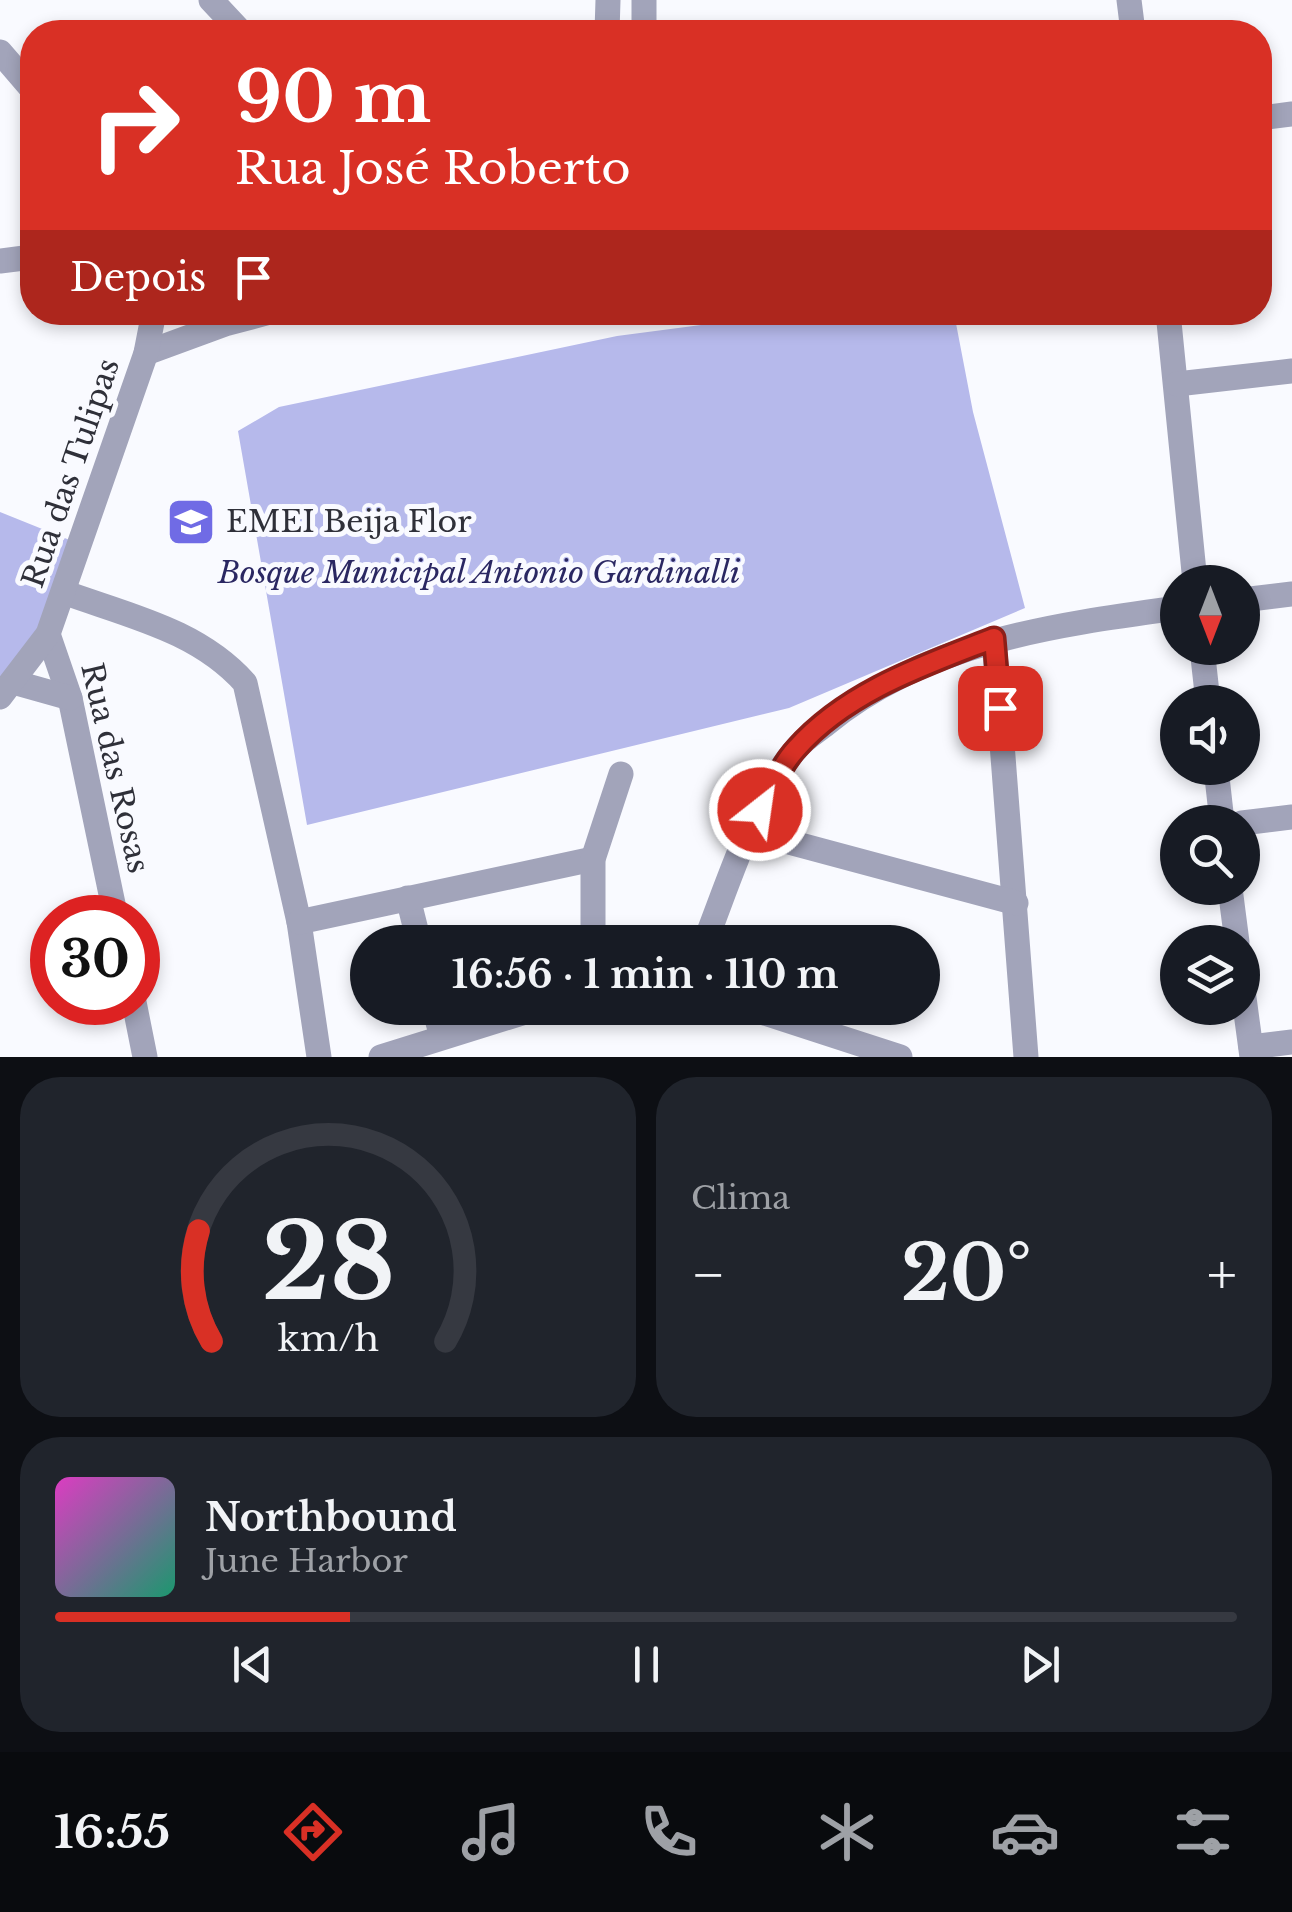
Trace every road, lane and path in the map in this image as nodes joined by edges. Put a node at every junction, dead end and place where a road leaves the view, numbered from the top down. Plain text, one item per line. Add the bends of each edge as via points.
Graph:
1 (211, 0) edge
2 (229, 20) edge
3 (0, 52) edge
4 (20, 75) edge
5 (151, 325) edge
6 (223, 325) edge
7 (1170, 325) edge
8 (146, 353) junction
9 (1292, 371) edge
10 (1177, 384) junction
11 (1193, 565) edge
12 (66, 593) junction
13 (1292, 594) edge
14 (1260, 598) edge
15 (1160, 611) edge
16 (48, 634) junction
17 (994, 638) junction
18 (6, 689) edge
19 (70, 698) junction
20 (621, 774) dead end
21 (1292, 818) edge
22 (1260, 821) edge
23 (748, 831) junction
24 (593, 859) junction
25 (111, 895) edge
26 (408, 898) junction
27 (1016, 904) junction
28 (298, 922) junction
29 (415, 925) edge
30 (593, 925) edge
31 (712, 925) edge
32 (139, 1025) edge
33 (439, 1025) edge
34 (482, 1025) edge
35 (801, 1025) edge
36 (1247, 1025) edge
37 (442, 1037) junction
38 (1292, 1042) edge
39 (1251, 1052) edge
40 (145, 1057) edge
41 (319, 1057) edge
42 (381, 1057) edge
43 (900, 1057) edge
44 (1026, 1057) edge

1 - 2 street
3 - 4 street
5 - 8 street, Rua das Tulipas
6 - 8 street
7 - 10 street
8 - 12 street, Rua das Tulipas
9 - 10 street
10 - 11 street
12 - 16 street, Rua das Tulipas
12 - 28 street via 181,634 222,657 245,684
13 - 14 street
15 - 17 street
16 - 18 street, Rua das Tulipas
16 - 19 street, Rua das Rosas
17 - 23 street via 913,669 850,704 796,749
17 - 27 street
18 - 19 street
19 - 25 street, Rua das Rosas
20 - 24 street
21 - 22 street
23 - 27 street
23 - 31 street
24 - 26 street
24 - 30 street
26 - 28 street
26 - 29 street
27 - 44 street
28 - 41 street
32 - 40 street
33 - 37 street
34 - 37 street
35 - 43 street
36 - 39 street
37 - 42 street
38 - 39 street

